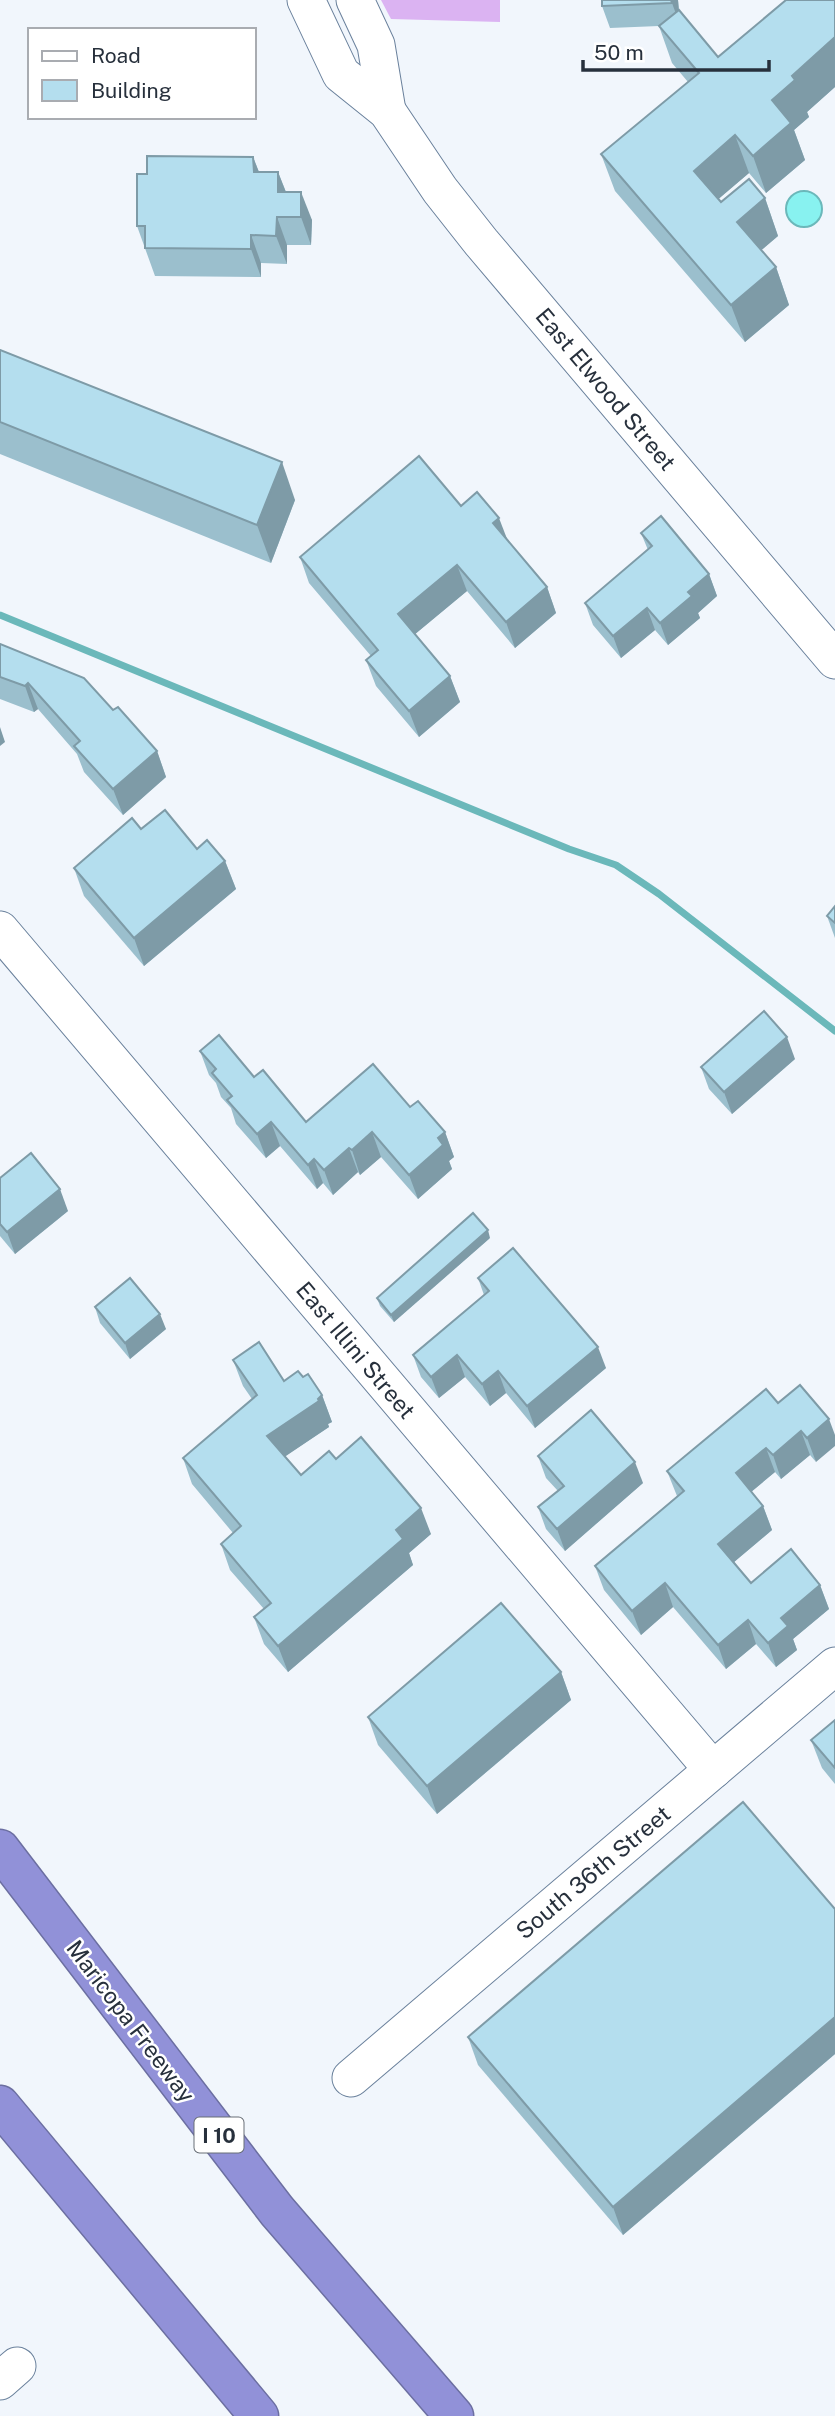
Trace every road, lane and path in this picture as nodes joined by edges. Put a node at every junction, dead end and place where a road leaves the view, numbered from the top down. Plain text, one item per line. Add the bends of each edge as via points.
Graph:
1 (306, 0) edge
2 (355, 0) edge
3 (387, 111) junction
4 (835, 660) edge
5 (0, 930) edge
6 (835, 1666) edge
7 (713, 1770) junction
8 (0, 1849) edge
9 (351, 2078) dead end
10 (0, 2105) edge
11 (453, 2414) edge
12 (259, 2416) edge

1 - 3 street, East Elwood Street via 341,74
2 - 3 street, East Elwood Street via 376,45
3 - 4 street, East Elwood Street via 481,242
5 - 7 street, East Illini Street
6 - 7 street, South 36th Street
7 - 9 street, South 36th Street
8 - 11 highway, Maricopa Freeway / I 10 via 276,2211
10 - 12 highway

